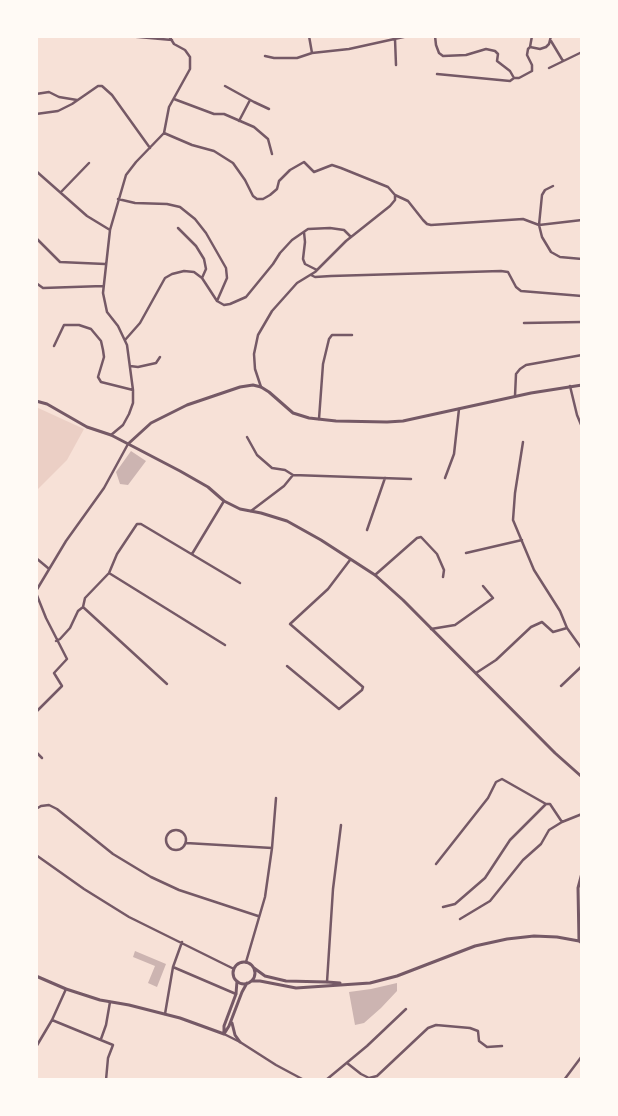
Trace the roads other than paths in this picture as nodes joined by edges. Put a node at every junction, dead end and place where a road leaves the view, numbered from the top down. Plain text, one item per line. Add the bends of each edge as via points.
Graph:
1 (127, 36) edge
2 (169, 36) edge
3 (308, 36) edge
4 (408, 36) edge
5 (436, 36) edge
6 (532, 36) edge
7 (551, 36) edge
8 (395, 39) junction
9 (172, 40) junction
10 (551, 40) junction
11 (530, 47) junction
12 (582, 52) edge
13 (312, 53) junction
14 (265, 56) dead end
15 (563, 61) junction
16 (396, 65) dead end
17 (549, 68) dead end
18 (437, 74) dead end
19 (514, 78) junction
20 (225, 86) dead end
21 (36, 94) edge
22 (174, 99) junction
23 (79, 100) junction
24 (250, 100) junction
25 (269, 109) dead end
26 (36, 114) edge
27 (239, 120) junction
28 (164, 132) junction
29 (150, 148) junction
30 (272, 154) dead end
31 (89, 163) dead end
32 (36, 171) edge
33 (553, 186) dead end
34 (61, 192) junction
35 (395, 196) junction
36 (118, 199) junction
37 (582, 220) edge
38 (539, 225) junction
39 (178, 228) dead end
40 (110, 230) junction
41 (304, 232) junction
42 (351, 237) junction
43 (36, 238) edge
44 (582, 259) edge
45 (105, 264) junction
46 (317, 270) junction
47 (311, 275) junction
48 (202, 278) junction
49 (36, 283) edge
50 (104, 286) junction
51 (582, 296) edge
52 (217, 301) junction
53 (582, 322) edge
54 (524, 323) dead end
55 (352, 334) dead end
56 (125, 340) junction
57 (54, 346) dead end
58 (582, 355) edge
59 (160, 357) dead end
60 (130, 366) junction
61 (582, 385) edge
62 (570, 386) junction
63 (261, 387) junction
64 (134, 390) junction
65 (515, 396) junction
66 (36, 401) edge
67 (459, 407) junction
68 (319, 419) junction
69 (582, 427) edge
70 (111, 435) junction
71 (247, 437) dead end
72 (523, 442) dead end
73 (128, 444) junction
74 (293, 474) junction
75 (385, 478) junction
76 (445, 478) dead end
77 (411, 479) dead end
78 (224, 501) junction
79 (251, 511) junction
80 (367, 530) dead end
81 (522, 540) junction
82 (466, 553) dead end
83 (192, 554) junction
84 (36, 558) edge
85 (350, 560) junction
86 (49, 569) junction
87 (109, 573) junction
88 (375, 575) junction
89 (443, 577) dead end
90 (240, 583) dead end
91 (38, 586) edge
92 (483, 586) dead end
93 (36, 592) edge
94 (82, 607) junction
95 (567, 628) junction
96 (431, 629) junction
97 (582, 637) edge
98 (577, 640) junction
99 (56, 641) junction
100 (225, 645) dead end
101 (582, 649) edge
102 (286, 666) dead end
103 (582, 666) edge
104 (476, 673) junction
105 (166, 684) dead end
106 (560, 686) dead end
107 (36, 712) edge
108 (36, 752) edge
109 (42, 758) dead end
110 (582, 777) edge
111 (276, 798) dead end
112 (546, 804) junction
113 (36, 809) edge
114 (582, 814) edge
115 (562, 822) junction
116 (341, 825) dead end
117 (186, 843) junction
118 (272, 848) junction
119 (36, 855) edge
120 (436, 864) dead end
121 (582, 873) edge
122 (443, 907) dead end
123 (258, 916) junction
124 (460, 919) dead end
125 (182, 942) junction
126 (581, 942) edge
127 (246, 962) junction
128 (173, 967) junction
129 (234, 968) junction
130 (254, 968) junction
131 (36, 976) edge
132 (237, 981) junction
133 (249, 982) junction
134 (327, 982) junction
135 (343, 984) junction
136 (66, 990) junction
137 (236, 994) junction
138 (110, 1002) junction
139 (406, 1009) dead end
140 (165, 1014) junction
141 (52, 1020) junction
142 (232, 1021) junction
143 (224, 1034) junction
144 (101, 1039) junction
145 (240, 1042) junction
146 (502, 1046) dead end
147 (36, 1047) edge
148 (582, 1056) edge
149 (347, 1063) junction
150 (106, 1080) edge
151 (304, 1080) edge
152 (326, 1080) edge
153 (564, 1080) edge

1 - 9 street
2 - 9 street
3 - 13 street
4 - 8 street
5 - 19 street via 439,53 443,56 466,55 486,49 495,51 497,61
6 - 11 street
7 - 10 street
8 - 13 street
8 - 16 street
9 - 22 street via 190,57 190,69
10 - 11 street via 546,47
10 - 15 street
11 - 19 street via 526,52 532,70
12 - 15 street
13 - 14 street via 297,58
15 - 17 street
18 - 19 street via 510,81
20 - 24 street
21 - 23 street via 49,92
22 - 27 street
22 - 28 street
23 - 26 street via 58,111
23 - 29 street via 102,86
24 - 25 street
24 - 27 street
27 - 30 street via 264,134
28 - 29 street
28 - 35 street via 214,151 233,163 257,199 270,195 290,170 304,162 314,172 332,166 341,168 388,187
29 - 36 street via 126,175
31 - 34 street
32 - 34 street
33 - 38 street via 542,195
34 - 40 street via 87,216
35 - 38 street via 408,201 431,225 523,219
35 - 42 street via 390,206
36 - 40 street
36 - 52 street via 180,207 194,219 226,268 227,278
37 - 38 street
38 - 44 street via 551,252 560,257
39 - 48 street via 204,259 206,269
40 - 45 street
41 - 42 street via 317,227 330,228 344,230
41 - 46 street via 303,259 305,264
41 - 52 street via 280,253 246,298 230,304
42 - 46 street
43 - 45 street via 60,262
45 - 50 street
46 - 47 street
47 - 51 street via 501,271 508,272 521,291
47 - 63 street via 297,283 281,300 258,335 254,354
48 - 52 street
48 - 56 street via 194,272 184,271 165,278 140,323
49 - 50 street via 43,288
50 - 56 street via 107,312
53 - 54 street
55 - 68 street via 332,335 329,339 323,364
56 - 60 street
57 - 64 street via 64,325 91,329 101,341 103,350 100,382
58 - 65 street via 520,368 516,374
59 - 60 street via 156,363
60 - 64 street
61 - 62 street
62 - 65 street
62 - 69 street
63 - 68 street via 293,413
63 - 73 street via 252,384 187,405 151,423
64 - 70 street via 129,414 123,425
65 - 67 street
66 - 70 street via 87,427
67 - 68 street via 387,422
67 - 76 street via 454,454
70 - 73 street
71 - 74 street via 257,455 272,468
72 - 81 street via 513,520
73 - 78 street via 201,483
73 - 86 street via 101,493
74 - 75 street
74 - 79 street via 284,486
75 - 77 street
75 - 80 street
78 - 79 street
78 - 83 street
79 - 85 street via 287,521
81 - 82 street
81 - 95 street via 534,570 560,610
83 - 87 street via 137,524
83 - 90 street
84 - 86 street
85 - 88 street
85 - 102 street via 328,589 290,624 364,687 339,710
86 - 91 street
87 - 94 street via 85,598
87 - 100 street
88 - 89 street via 421,537 437,554 444,570
88 - 96 street
91 - 93 street
92 - 96 street via 494,598 456,625
93 - 99 street
94 - 99 street via 70,628
94 - 105 street
95 - 98 street
95 - 104 street via 553,632 542,622 536,624 496,660
96 - 104 street
97 - 98 street
98 - 101 street
99 - 107 street via 67,659 54,673 62,686
103 - 106 street
104 - 110 street
108 - 109 street
111 - 118 street
112 - 115 street via 550,804
112 - 120 street via 502,779 496,782 488,798
112 - 122 street via 510,840 485,878 455,904
113 - 123 street via 49,805 57,809 113,854 151,877 179,890
114 - 115 street
115 - 124 street via 549,830 490,901
116 - 134 street
117 - 117 street via 183,833 178,830 166,836 166,843 173,850 179,850
117 - 118 street
118 - 123 street via 265,897
119 - 125 street via 129,917
121 - 126 street via 578,888
123 - 127 street
125 - 128 street
125 - 129 street
126 - 135 street via 534,936 508,939 475,946 397,976 370,983
127 - 129 street
127 - 130 street
128 - 137 street
128 - 140 street
129 - 132 street
130 - 133 street
130 - 134 street via 265,976 286,981
131 - 136 street
132 - 133 street
132 - 137 street
133 - 135 street via 296,988
133 - 142 street
134 - 135 street
136 - 138 street
136 - 141 street
137 - 143 street
138 - 140 street
138 - 144 street
139 - 149 street
140 - 143 street
141 - 144 street
141 - 147 street
142 - 143 street
142 - 145 street
143 - 145 street
144 - 150 street via 114,1045 108,1058
145 - 151 street
146 - 149 street via 487,1047 480,1041 478,1031 470,1028 436,1025 428,1028 377,1076 370,1078
148 - 153 street
149 - 152 street

